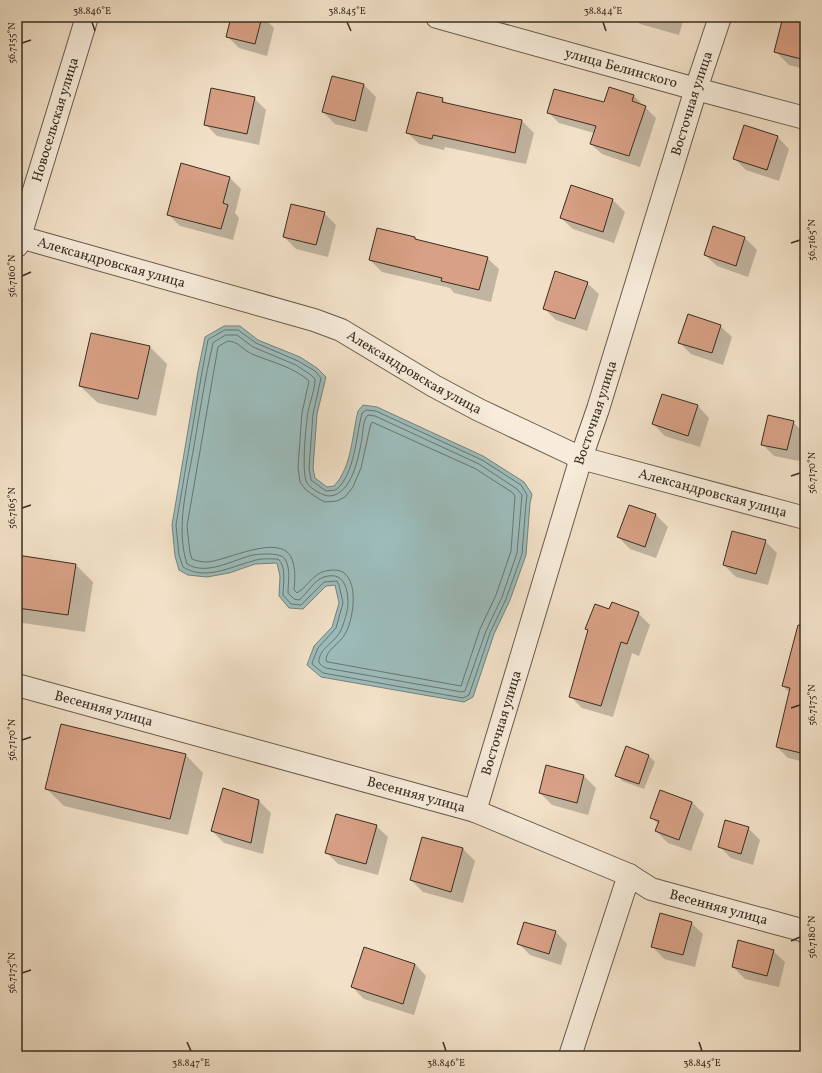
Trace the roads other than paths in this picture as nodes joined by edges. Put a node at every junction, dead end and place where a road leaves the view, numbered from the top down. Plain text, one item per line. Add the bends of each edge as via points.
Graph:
1 (87, 17) edge
2 (437, 17) edge
3 (720, 17) edge
4 (696, 89) junction
5 (805, 118) edge
6 (18, 241) edge
7 (581, 458) junction
8 (805, 518) edge
9 (17, 685) edge
10 (475, 811) junction
11 (629, 876) junction
12 (805, 931) edge
13 (570, 1056) edge

1 - 6 street, Новосельская улица
2 - 4 street, улица Белинского
3 - 4 street, Восточная улица
4 - 5 street, улица Белинского
4 - 7 street, Восточная улица
6 - 7 street, Александровская улица via 314,320 341,330 479,410
7 - 8 street, Александровская улица
7 - 10 street, Восточная улица
9 - 10 street, Весенняя улица
10 - 11 street, Весенняя улица
11 - 12 street, Весенняя улица via 651,889
11 - 13 street

